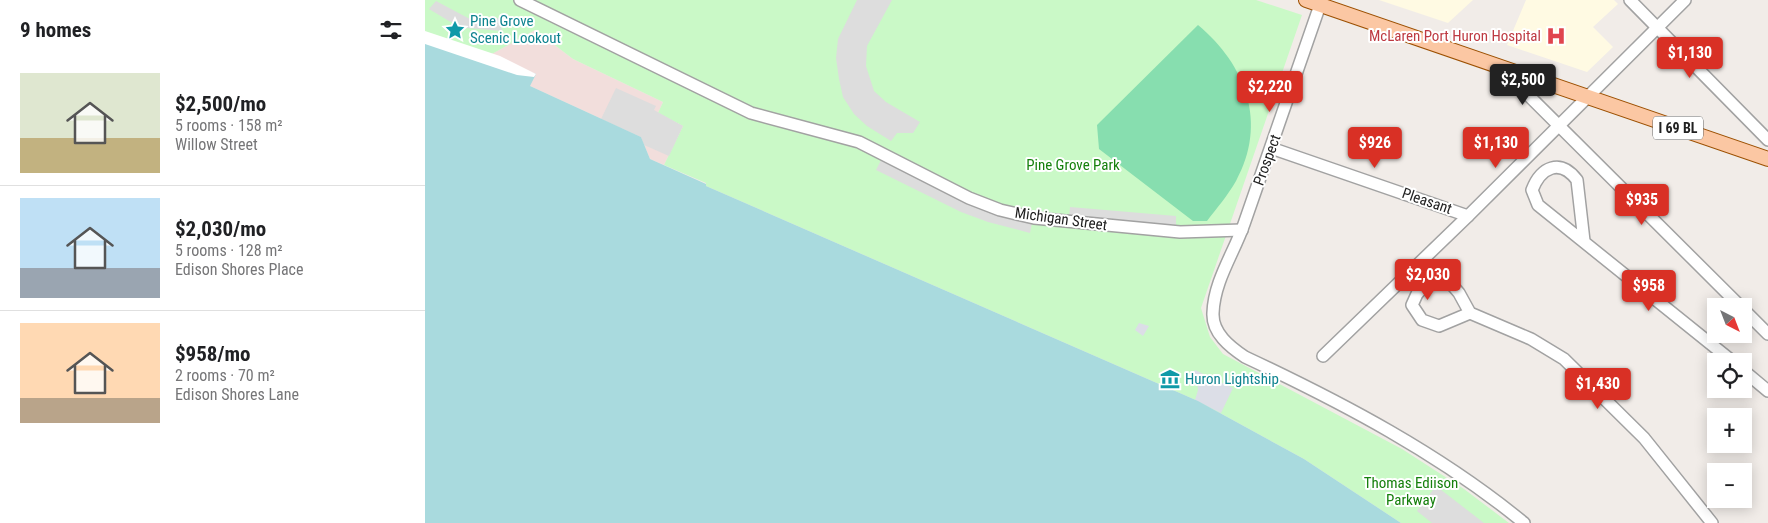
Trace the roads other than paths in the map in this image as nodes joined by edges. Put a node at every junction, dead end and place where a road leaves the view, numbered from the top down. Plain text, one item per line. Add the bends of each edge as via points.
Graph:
1 (520, 0) edge
2 (1306, 0) edge
3 (1630, 0) edge
4 (1685, 0) edge
5 (1320, 5) junction
6 (1657, 27) junction
7 (1500, 67) junction
8 (1587, 96) junction
9 (1560, 126) junction
10 (1768, 140) edge
11 (1271, 148) junction
12 (1768, 159) edge
13 (1468, 216) junction
14 (1242, 230) junction
15 (1584, 241) junction
16 (1733, 298) edge
17 (1470, 314) junction
18 (1753, 319) edge
19 (1768, 334) edge
20 (1722, 353) edge
21 (1323, 356) dead end
22 (1752, 378) edge
23 (1768, 391) edge
24 (1524, 523) edge
25 (1712, 523) edge

1 - 14 street, Michigan Street via 751,113 859,142 969,198 1022,216 1180,232
2 - 5 main road, I 69 BL
3 - 6 street
4 - 6 street
5 - 7 main road, I 69 BL
5 - 11 street, Prospect
6 - 8 street
6 - 10 street
7 - 8 main road, I 69 BL
7 - 9 street
8 - 9 street
8 - 12 main road, I 69 BL
9 - 13 street
9 - 16 street
11 - 13 street, Pleasant
11 - 14 street, Prospect
13 - 21 street
14 - 24 street, Prospect via 1215,300 1214,321 1219,334 1231,347 1420,448
15 - 15 street via 1577,180 1565,168 1548,169 1532,190 1534,198 1538,205
15 - 20 street
17 - 17 street via 1439,326 1422,320 1413,305 1425,285 1435,280 1445,281 1459,293
17 - 25 street via 1531,339 1564,359 1644,438
18 - 19 street
22 - 23 street

